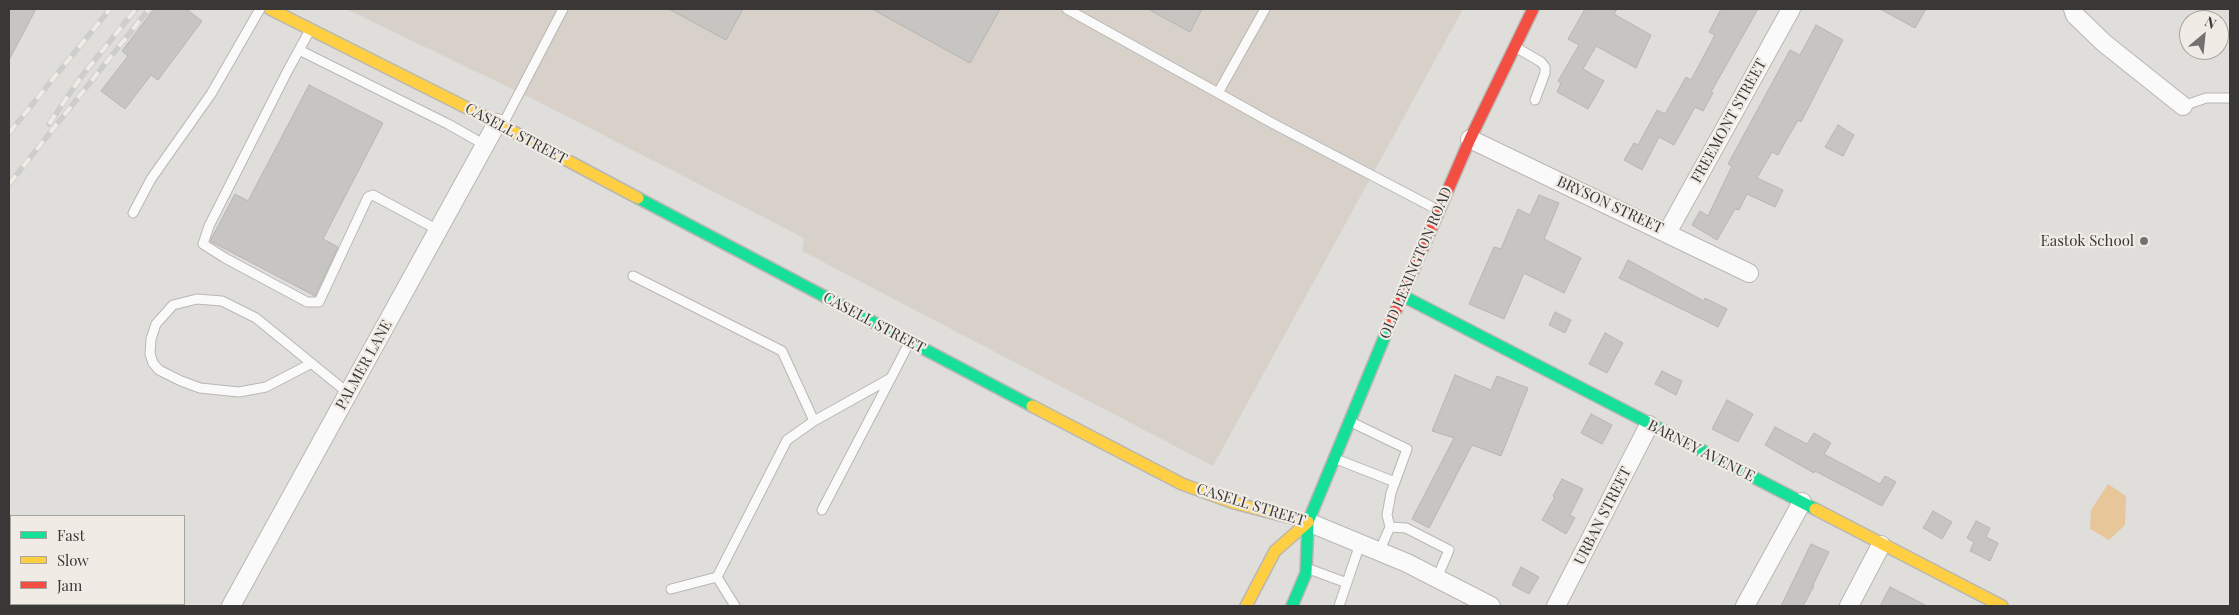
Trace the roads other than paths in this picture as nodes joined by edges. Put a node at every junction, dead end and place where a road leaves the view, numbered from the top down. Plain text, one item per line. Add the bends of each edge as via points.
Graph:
1 (260, 9) edge
2 (270, 9) edge
3 (563, 9) edge
4 (1067, 9) edge
5 (1265, 9) edge
6 (1533, 9) edge
7 (1792, 9) edge
8 (2073, 9) edge
9 (310, 29) junction
10 (1515, 46) junction
11 (299, 50) junction
12 (1218, 93) junction
13 (2230, 98) edge
14 (1535, 100) dead end
15 (2183, 106) joint
16 (499, 124) junction
17 (1470, 139) junction
18 (485, 145) junction
19 (1438, 210) junction
20 (133, 213) dead end
21 (438, 230) junction
22 (1667, 232) junction
23 (1749, 273) dead end
24 (633, 276) dead end
25 (1401, 294) junction
26 (909, 342) junction
27 (310, 364) junction
28 (891, 378) junction
29 (348, 394) junction
30 (814, 420) junction
31 (1350, 422) junction
32 (1649, 425) junction
33 (1335, 459) junction
34 (1395, 482) junction
35 (1802, 502) junction
36 (822, 510) dead end
37 (1308, 522) junction
38 (1390, 527) junction
39 (1360, 544) junction
40 (1881, 544) junction
41 (1379, 552) junction
42 (1306, 568) junction
43 (717, 577) junction
44 (1437, 578) junction
45 (1347, 583) junction
46 (670, 589) dead end
47 (231, 606) edge
48 (735, 606) edge
49 (1246, 606) edge
50 (1292, 606) edge
51 (1339, 606) edge
52 (1491, 606) edge
53 (1556, 606) edge
54 (1745, 606) edge
55 (1849, 606) edge
56 (2002, 606) edge

1 - 20 lane via 211,94 150,179
2 - 9 street, CASELL STREET
3 - 16 lane
4 - 12 lane
5 - 12 lane
6 - 10 street, OLD LEXINGTON ROAD
7 - 22 street, FREEMONT STREET
8 - 15 street via 2075,15 2104,43
9 - 11 lane
9 - 16 street, CASELL STREET
10 - 14 lane via 1545,67
10 - 17 street, OLD LEXINGTON ROAD
11 - 18 lane
11 - 21 lane via 209,226 204,244 307,302 319,302 368,197 373,195
12 - 19 lane
13 - 15 lane via 2206,98
16 - 18 street, PALMER LANE
16 - 26 street, CASELL STREET
17 - 19 street, OLD LEXINGTON ROAD
17 - 22 street, BRYSON STREET
18 - 21 street, PALMER LANE
19 - 25 street, OLD LEXINGTON ROAD
21 - 29 street, PALMER LANE
22 - 23 street, BRYSON STREET
24 - 30 lane via 782,352
25 - 31 street, OLD LEXINGTON ROAD
25 - 32 street, BARNEY AVENUE
26 - 28 lane
26 - 37 street, CASELL STREET via 1182,484
27 - 27 lane via 256,318 222,301 198,299 173,305 156,324 151,339 150,354 159,370 200,388 239,392 266,387
27 - 29 lane
28 - 30 lane
28 - 36 lane
29 - 47 street, PALMER LANE
30 - 43 lane via 786,440
31 - 33 street, OLD LEXINGTON ROAD
31 - 34 lane via 1407,449
32 - 35 street, BARNEY AVENUE
32 - 53 street, URBAN STREET
33 - 34 lane
33 - 37 street, OLD LEXINGTON ROAD
34 - 38 lane via 1387,515
35 - 40 street, BARNEY AVENUE
35 - 54 street
37 - 39 street, CASELL STREET
37 - 42 street, OLD LEXINGTON ROAD
37 - 49 street, OLD LEXINGTON ROAD via 1275,551
38 - 41 lane
38 - 44 lane via 1406,528 1449,550
39 - 41 street, CASELL STREET
39 - 45 lane
40 - 55 street
40 - 56 street, BARNEY AVENUE
41 - 44 street, CASELL STREET
42 - 45 lane
42 - 50 street, OLD LEXINGTON ROAD
43 - 46 lane
43 - 48 lane
44 - 52 street, CASELL STREET
45 - 51 lane

